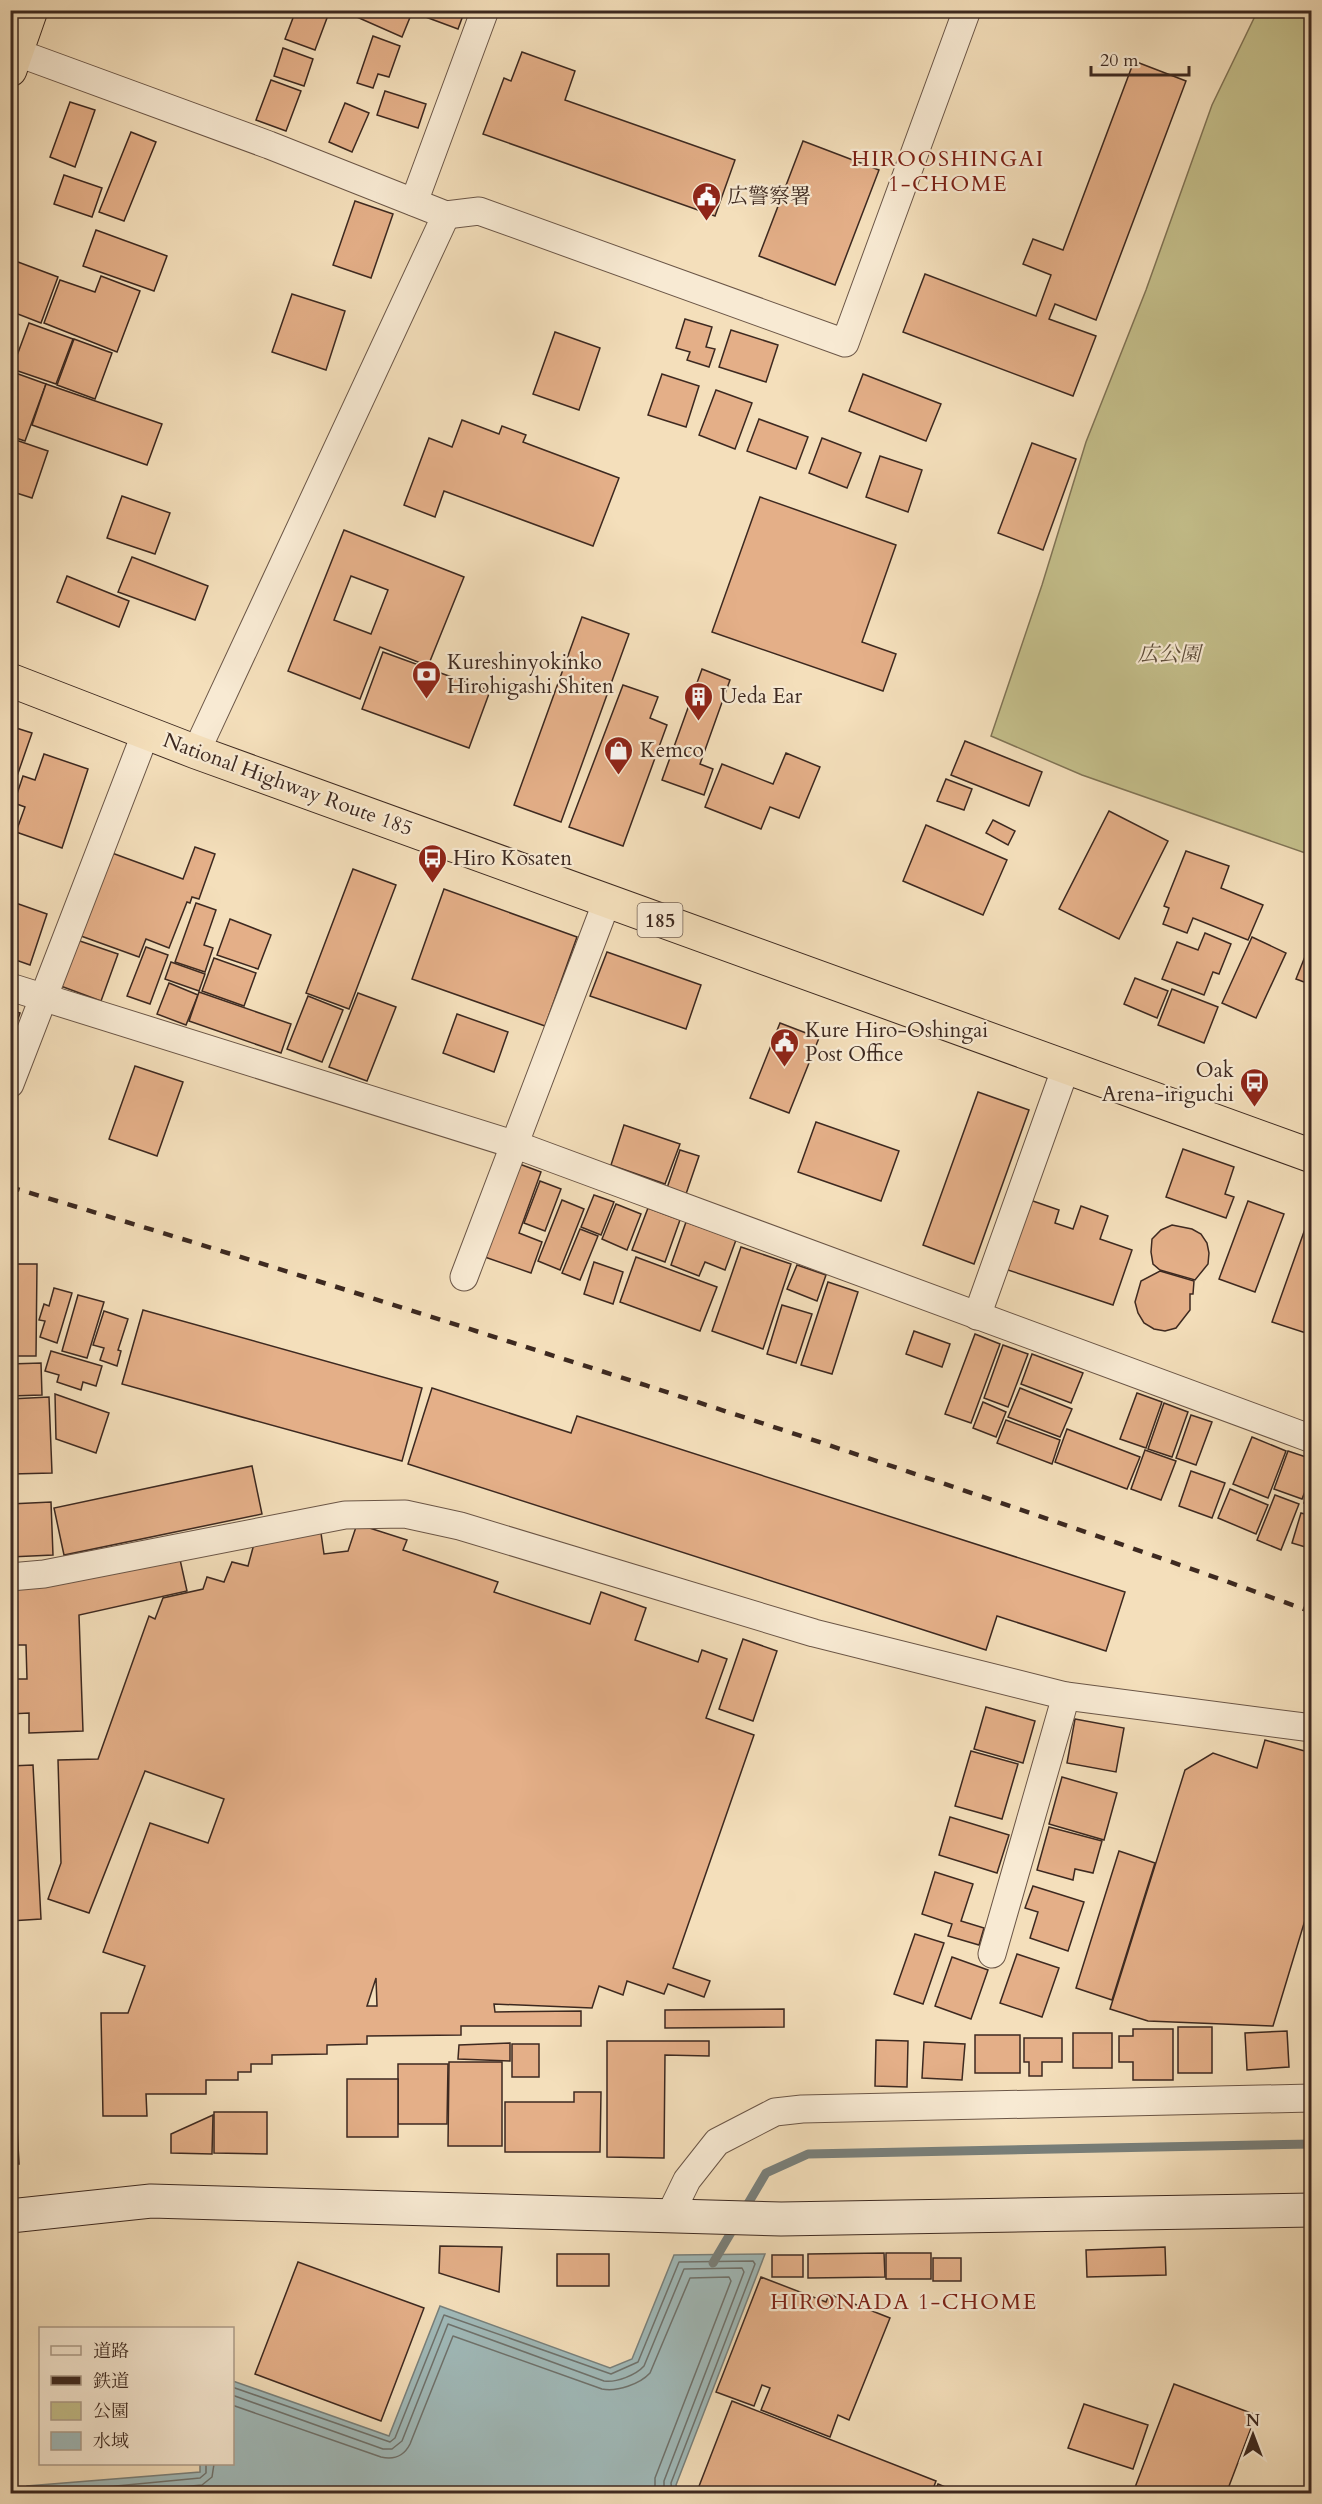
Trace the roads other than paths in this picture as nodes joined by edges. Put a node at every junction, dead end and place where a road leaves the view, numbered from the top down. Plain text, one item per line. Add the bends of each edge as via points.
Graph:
1 (31, 10) edge
2 (485, 10) edge
3 (967, 10) edge
4 (12, 57) edge
5 (414, 202) junction
6 (446, 215) junction
7 (10, 680) edge
8 (146, 732) junction
9 (196, 752) junction
10 (607, 901) junction
11 (10, 987) edge
12 (44, 998) junction
13 (1066, 1067) junction
14 (10, 1084) edge
15 (514, 1145) junction
16 (1311, 1156) edge
17 (464, 1277) dead end
18 (977, 1316) junction
19 (1311, 1439) edge
20 (10, 1577) edge
21 (1066, 1696) junction
22 (1311, 1728) edge
23 (992, 1954) dead end
24 (1311, 2097) edge
25 (1311, 2210) edge
26 (10, 2216) edge
27 (682, 2217) junction

1 - 4 highway
2 - 5 street
3 - 6 street via 844,343 479,211
4 - 5 street via 269,145
5 - 6 street
6 - 9 street
7 - 8 highway, National Highway Route 185 / 185
8 - 9 highway, National Highway Route 185 / 185
8 - 12 street
9 - 10 highway, National Highway Route 185 / 185
10 - 13 highway, National Highway Route 185 / 185
10 - 15 street
11 - 12 street
12 - 14 street
12 - 15 street
13 - 16 highway, National Highway Route 185 / 185
13 - 18 street
15 - 17 street
15 - 18 street
18 - 19 street
20 - 21 street via 44,1574 345,1515 405,1514 460,1526 814,1633
21 - 22 street
21 - 23 street
24 - 27 street via 775,2112 717,2142 687,2180
25 - 27 street via 781,2219
26 - 27 street via 151,2201

